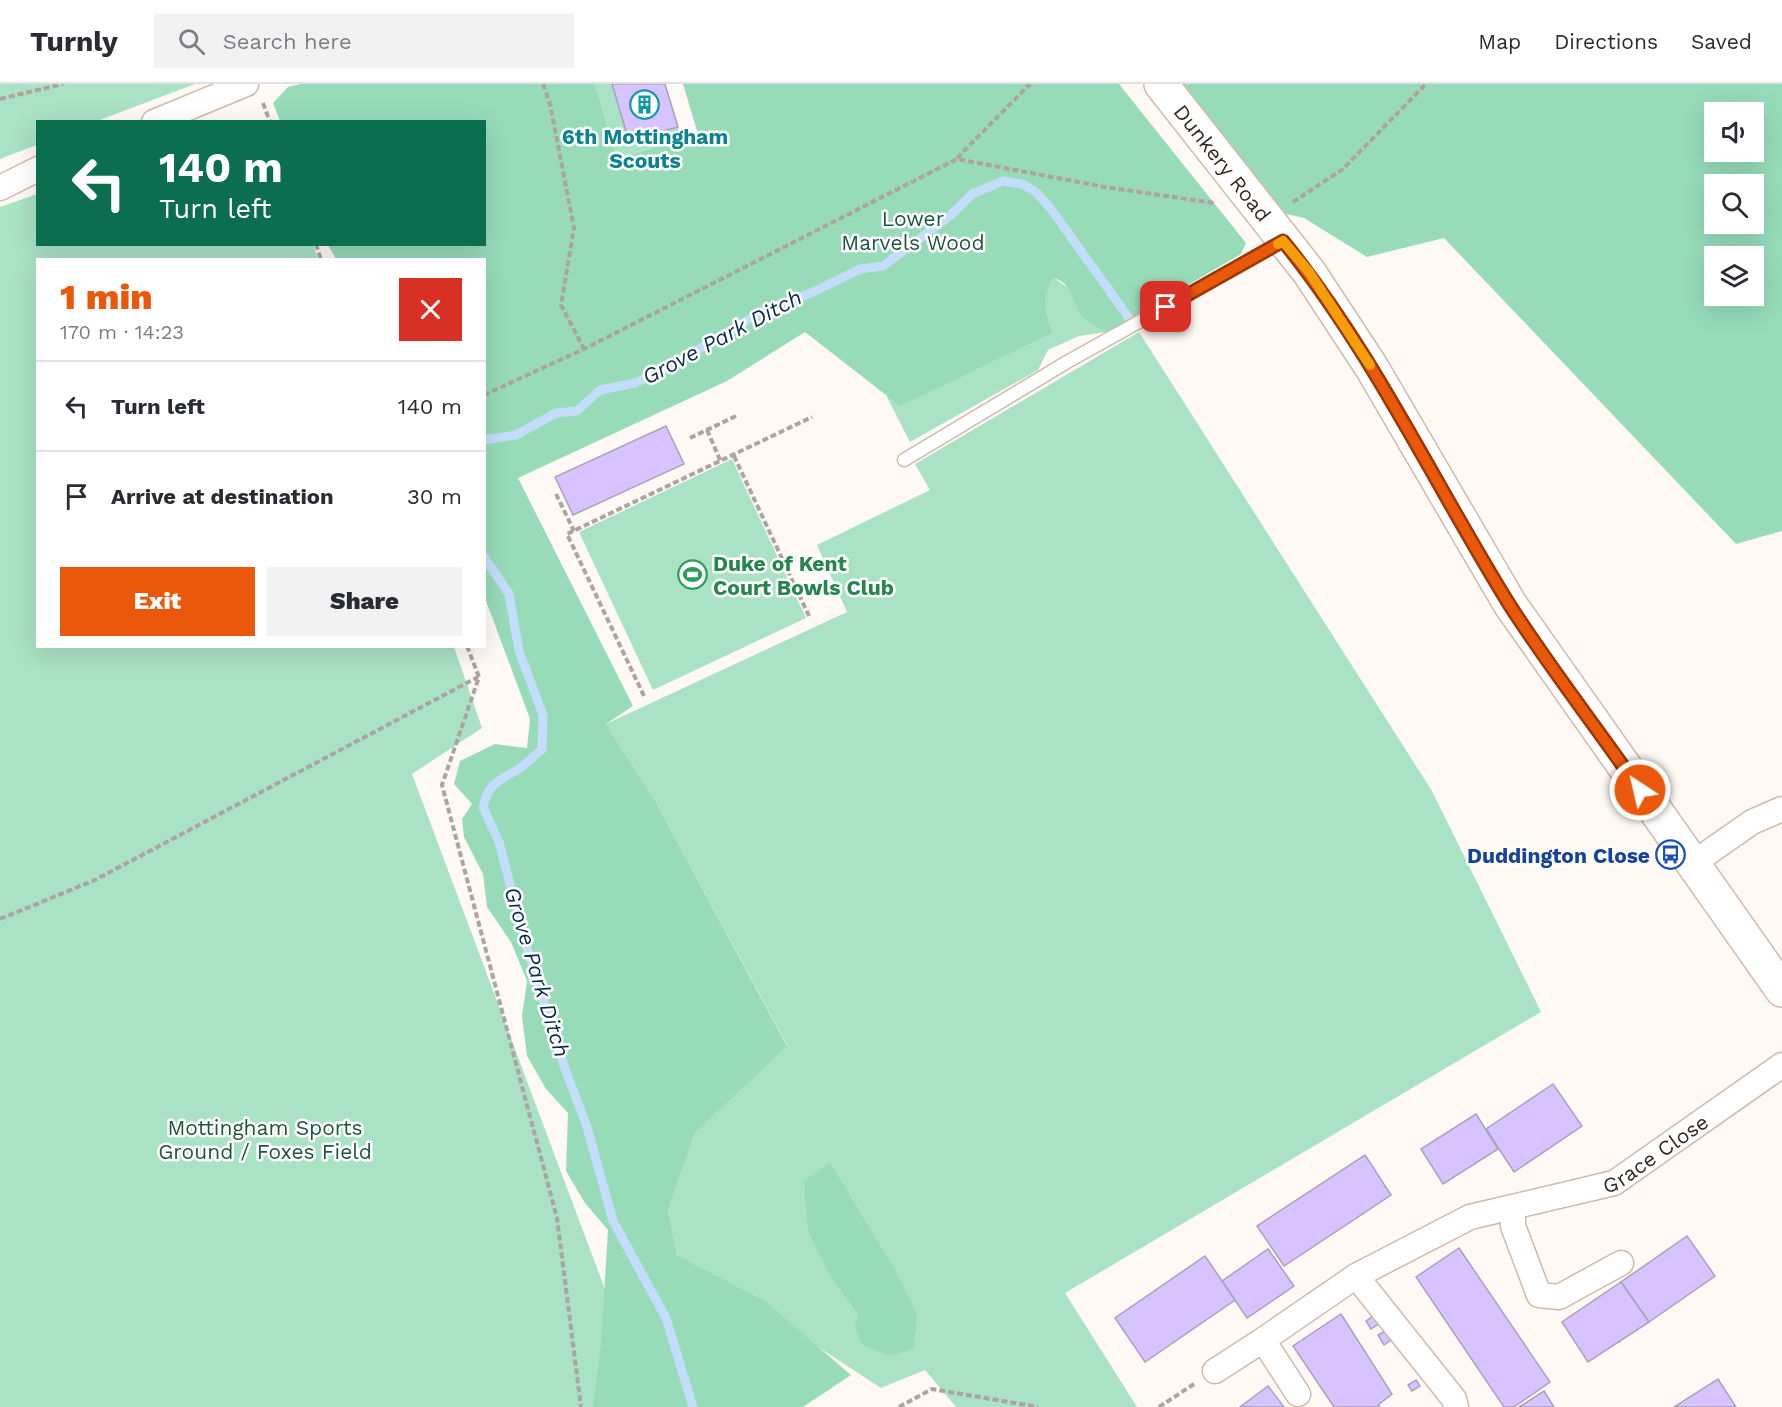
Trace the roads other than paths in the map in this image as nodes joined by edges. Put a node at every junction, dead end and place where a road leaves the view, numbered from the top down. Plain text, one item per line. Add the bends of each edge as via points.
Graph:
1 (246, 84) edge
2 (1161, 84) edge
3 (159, 120) edge
4 (36, 170) edge
5 (0, 188) edge
6 (1275, 229) junction
7 (904, 460) dead end
8 (1782, 809) edge
9 (1692, 864) junction
10 (1782, 990) edge
11 (1782, 1065) edge
12 (1513, 1207) junction
13 (1621, 1263) dead end
14 (1356, 1276) junction
15 (1263, 1340) junction
16 (1215, 1371) road end
17 (1298, 1394) dead end
18 (1456, 1407) edge

1 - 3 street
2 - 6 street, Dunkery Road
4 - 5 street
6 - 7 lane
6 - 9 street, Dunkery Road via 1309,272 1372,368 1510,604
8 - 9 street via 1752,822
9 - 10 street, Dunkery Road
11 - 12 street, Grace Close via 1614,1184
12 - 13 street via 1512,1226 1539,1295 1559,1297
12 - 14 street, Grace Close via 1470,1217
14 - 15 street, Grace Close
14 - 18 street via 1454,1399
15 - 16 street, Grace Close
15 - 17 street

